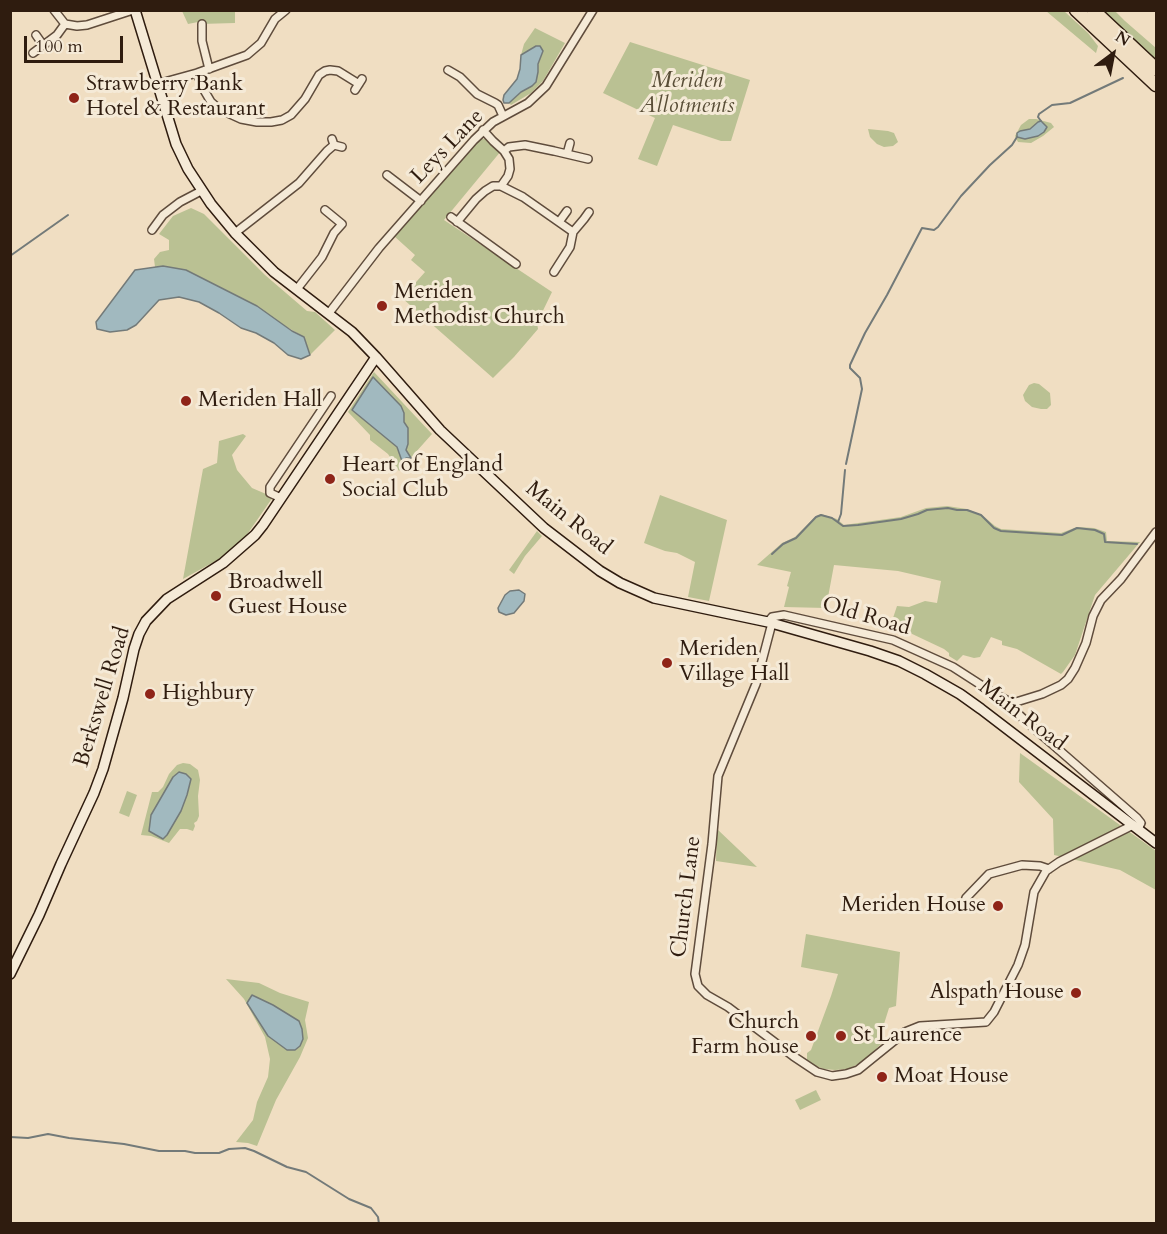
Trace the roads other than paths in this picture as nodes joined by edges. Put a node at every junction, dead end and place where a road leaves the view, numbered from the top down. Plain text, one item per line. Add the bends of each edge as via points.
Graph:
1 (54, 10) edge
2 (134, 10) edge
3 (286, 10) edge
4 (593, 10) edge
5 (1076, 10) edge
6 (1093, 10) edge
7 (66, 24) junction
8 (202, 24) dead end
9 (36, 35) dead end
10 (43, 45) junction
11 (33, 53) dead end
12 (209, 69) junction
13 (1156, 69) edge
14 (448, 70) dead end
15 (197, 73) junction
16 (456, 75) junction
17 (452, 82) dead end
18 (158, 84) junction
19 (359, 84) dead end
20 (1156, 85) edge
21 (503, 116) junction
22 (483, 130) junction
23 (570, 143) dead end
24 (336, 144) dead end
25 (504, 151) junction
26 (567, 154) junction
27 (588, 159) dead end
28 (387, 175) dead end
29 (501, 186) junction
30 (201, 191) junction
31 (420, 201) junction
32 (325, 210) dead end
33 (567, 211) dead end
34 (589, 212) dead end
35 (451, 217) dead end
36 (457, 222) junction
37 (559, 222) junction
38 (152, 230) dead end
39 (573, 232) junction
40 (235, 233) junction
41 (516, 264) dead end
42 (554, 272) dead end
43 (297, 289) junction
44 (329, 313) junction
45 (376, 357) junction
46 (331, 396) dead end
47 (281, 498) junction
48 (1156, 532) edge
49 (770, 622) junction
50 (1010, 702) junction
51 (1135, 827) junction
52 (1156, 843) edge
53 (1049, 869) junction
54 (963, 906) dead end
55 (10, 974) edge

1 - 7 street
2 - 7 street via 87,25
2 - 18 main road, Main Road
3 - 12 street via 248,55
4 - 21 street, Leys Lane via 546,86 528,103
5 - 20 highway
6 - 13 highway
7 - 10 street
8 - 12 street
9 - 10 street
10 - 11 street
12 - 15 street
14 - 16 street
15 - 18 street
15 - 19 street via 211,102 219,109 257,122 282,120 291,115 325,71 338,71
16 - 17 street
16 - 21 street via 477,94 498,105
18 - 30 main road, Main Road via 176,144
21 - 22 street, Leys Lane
22 - 25 street
22 - 31 street, Leys Lane
23 - 26 street
24 - 40 street via 299,183
25 - 26 street via 525,145
25 - 29 street via 510,169
26 - 27 street
28 - 31 street
29 - 36 street via 485,191
29 - 37 street
30 - 38 street via 163,214
30 - 40 main road, Main Road
31 - 44 street, Leys Lane
32 - 43 street via 342,224
33 - 37 street
34 - 39 street
35 - 36 street
36 - 41 street
37 - 39 street
39 - 42 street via 570,247
40 - 43 main road, Main Road
43 - 44 main road, Main Road
44 - 45 main road, Main Road
45 - 47 main road, Berkswell Road
45 - 49 main road, Main Road via 458,448 544,528 600,571 658,599
46 - 47 street via 270,487 270,493
47 - 55 main road, Berkswell Road via 247,543 167,599 146,621 134,649 100,777
48 - 50 street via 1101,600 1068,679 1042,694
49 - 50 street, Old Road via 784,615 893,640 953,667
49 - 51 main road, Main Road via 870,651 925,674 981,709
49 - 53 street, Church Lane via 756,684 718,776 695,974 703,992 818,1072 832,1076 858,1070 905,1032 920,1026 986,1022 1018,965 1035,892
50 - 51 street, Old Road via 1028,723 1137,818 1141,823
51 - 52 main road, Main Road
51 - 53 street
53 - 54 street via 1022,865 990,874

